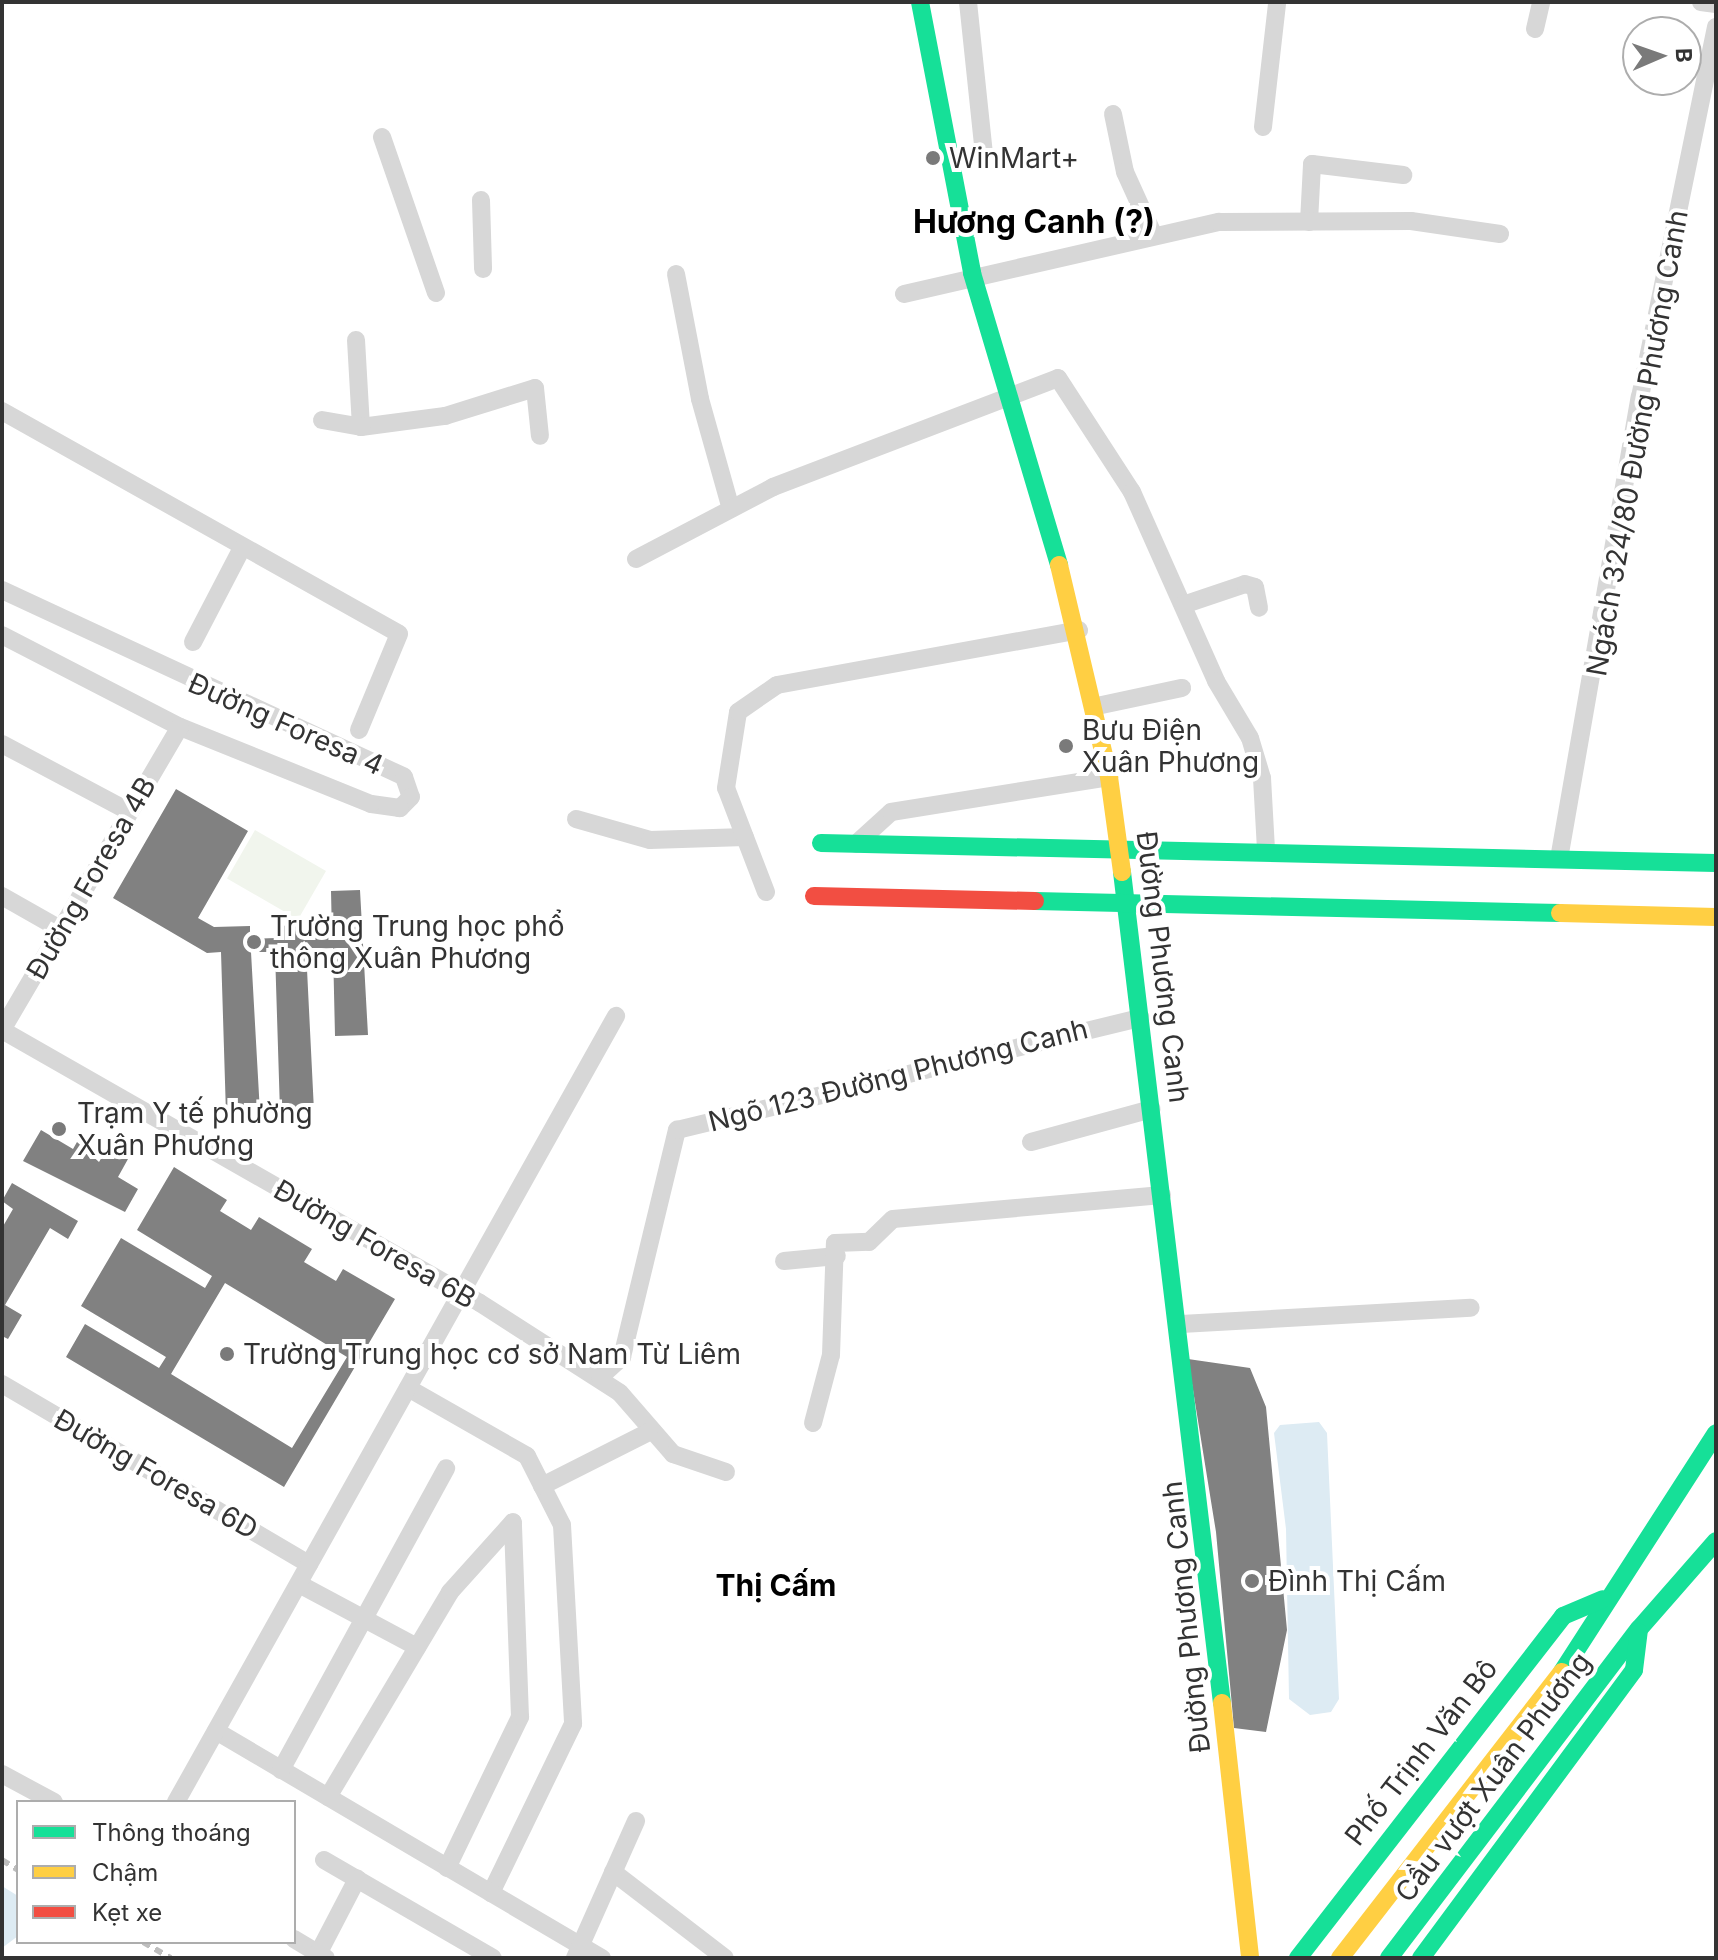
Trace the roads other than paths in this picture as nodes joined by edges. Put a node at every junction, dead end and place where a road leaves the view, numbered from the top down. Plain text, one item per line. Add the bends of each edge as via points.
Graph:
1 (920, 2) edge
2 (968, 2) edge
3 (1541, 2) edge
4 (1701, 2) edge
5 (1277, 4) edge
6 (1716, 4) edge
7 (1716, 27) edge
8 (1535, 29) dead end
9 (1113, 114) dead end
10 (1263, 127) dead end
11 (382, 137) dead end
12 (984, 155) dead end
13 (1403, 175) dead end
14 (481, 200) dead end
15 (1309, 222) junction
16 (1500, 234) dead end
17 (1154, 236) junction
18 (483, 269) dead end
19 (972, 273) junction
20 (676, 274) dead end
21 (436, 293) dead end
22 (904, 294) dead end
23 (356, 340) dead end
24 (1008, 400) junction
25 (2, 411) edge
26 (322, 420) dead end
27 (361, 427) junction
28 (540, 436) dead end
29 (731, 509) junction
30 (242, 548) junction
31 (636, 559) dead end
32 (2, 590) edge
33 (1183, 605) junction
34 (1259, 608) dead end
35 (1079, 630) junction
36 (2, 635) edge
37 (193, 642) dead end
38 (1182, 688) dead end
39 (1097, 706) junction
40 (180, 727) junction
41 (359, 730) dead end
42 (2, 744) edge
43 (1109, 777) junction
44 (128, 811) junction
45 (576, 819) dead end
46 (745, 837) junction
47 (821, 843) dead end
48 (856, 844) junction
49 (1120, 849) junction
50 (1266, 850) junction
51 (1559, 859) junction
52 (1716, 863) edge
53 (766, 892) dead end
54 (2, 896) edge
55 (814, 896) dead end
56 (1129, 907) junction
57 (1716, 917) edge
58 (60, 929) junction
59 (616, 1016) dead end
60 (1141, 1018) junction
61 (2, 1030) edge
62 (1152, 1109) junction
63 (1031, 1142) dead end
64 (1162, 1195) junction
65 (837, 1256) junction
66 (784, 1261) dead end
67 (462, 1293) junction
68 (1471, 1308) dead end
69 (1181, 1324) junction
70 (600, 1377) junction
71 (2, 1384) edge
72 (408, 1388) junction
73 (813, 1423) dead end
74 (649, 1432) junction
75 (1716, 1433) edge
76 (446, 1468) dead end
77 (726, 1472) dead end
78 (542, 1486) junction
79 (1716, 1541) edge
80 (309, 1564) junction
81 (299, 1584) junction
82 (1603, 1599) junction
83 (364, 1619) junction
84 (1639, 1629) junction
85 (417, 1647) junction
86 (216, 1731) junction
87 (281, 1770) junction
88 (2, 1774) edge
89 (328, 1797) junction
90 (50, 1800) edge
91 (177, 1800) edge
92 (636, 1821) dead end
93 (324, 1860) dead end
94 (447, 1868) junction
95 (613, 1872) junction
96 (357, 1879) junction
97 (491, 1893) junction
98 (296, 1940) edge
99 (578, 1952) edge
100 (322, 1956) edge
101 (493, 1958) edge
102 (602, 1958) edge
103 (725, 1958) edge
104 (1250, 1958) edge
105 (1298, 1958) edge
106 (1340, 1958) edge
107 (1389, 1958) edge
108 (1421, 1958) edge

1 - 19 street, Đường Phương Canh
2 - 12 street
3 - 8 street
4 - 6 street
5 - 10 street
7 - 51 street, Ngách 324/80 Đường Phương Canh via 1640,397
9 - 17 street via 1125,172
11 - 21 street
13 - 15 street via 1312,164
14 - 18 street
15 - 16 street via 1411,221
15 - 17 street via 1219,222
17 - 19 street
19 - 22 street
19 - 24 street, Đường Phương Canh
20 - 29 street via 700,399
23 - 27 street
24 - 29 street
24 - 33 street via 1058,378 1132,492
24 - 35 street, Đường Phương Canh
25 - 30 street
26 - 27 street
27 - 28 street via 445,416 535,388
29 - 31 street
30 - 37 street
30 - 41 street via 399,634
32 - 40 street, Đường Foresa 4 via 404,777 411,797 400,808 371,804
33 - 34 street via 1245,584 1255,587
33 - 50 street via 1260,763
35 - 39 street, Đường Phương Canh
35 - 46 street via 777,685 738,712 726,788
36 - 40 street, Đường Foresa 4
38 - 39 street
39 - 43 street, Đường Phương Canh
40 - 44 street, Đường Foresa 4B
42 - 44 street
43 - 48 street via 891,812
43 - 49 street, Đường Phương Canh
44 - 58 street, Đường Foresa 4B
45 - 46 street via 650,840
46 - 53 street
47 - 48 street
48 - 49 street
49 - 50 street
49 - 56 street, Đường Phương Canh
50 - 51 street
51 - 52 street
54 - 58 street
55 - 56 street
56 - 57 street
56 - 60 street, Đường Phương Canh
58 - 61 street, Đường Foresa 4B
59 - 67 street
60 - 62 street, Đường Phương Canh
60 - 70 street, Ngõ 123 Đường Phương Canh via 677,1130 622,1357
61 - 67 street, Đường Foresa 6B
62 - 63 street
62 - 64 street, Đường Phương Canh
64 - 65 street via 1098,1196 1041,1211 893,1219 869,1242 835,1243
64 - 69 street, Đường Phương Canh
65 - 66 street
65 - 73 street via 831,1355
67 - 70 street, Đường Foresa 6B
67 - 72 street
68 - 69 street
69 - 104 street, Đường Phương Canh
70 - 74 street, Đường Foresa 6B via 620,1393
71 - 80 street, Đường Foresa 6D
72 - 78 street via 527,1456
72 - 80 street
74 - 77 street, Đường Foresa 6B via 673,1454
74 - 78 street
75 - 82 street, Cầu vượt Xuân Phương
76 - 83 street
78 - 97 street via 562,1525 573,1724
79 - 84 street, Cầu vượt Xuân Phương
80 - 81 street
81 - 83 street
81 - 86 street
82 - 105 street, Phố Trịnh Văn Bô via 1563,1616
82 - 106 street, Cầu vượt Xuân Phương via 1585,1642
83 - 85 street
83 - 87 street
84 - 107 street, Cầu vượt Xuân Phương
84 - 108 street via 1634,1670
85 - 89 street
85 - 94 street via 450,1592 513,1522 520,1717
86 - 87 street
86 - 91 street
87 - 89 street
88 - 90 street
89 - 94 street
92 - 95 street
93 - 96 street
94 - 97 street
95 - 99 street
95 - 103 street
96 - 100 street
96 - 101 street
97 - 99 street
98 - 100 street
99 - 102 street

